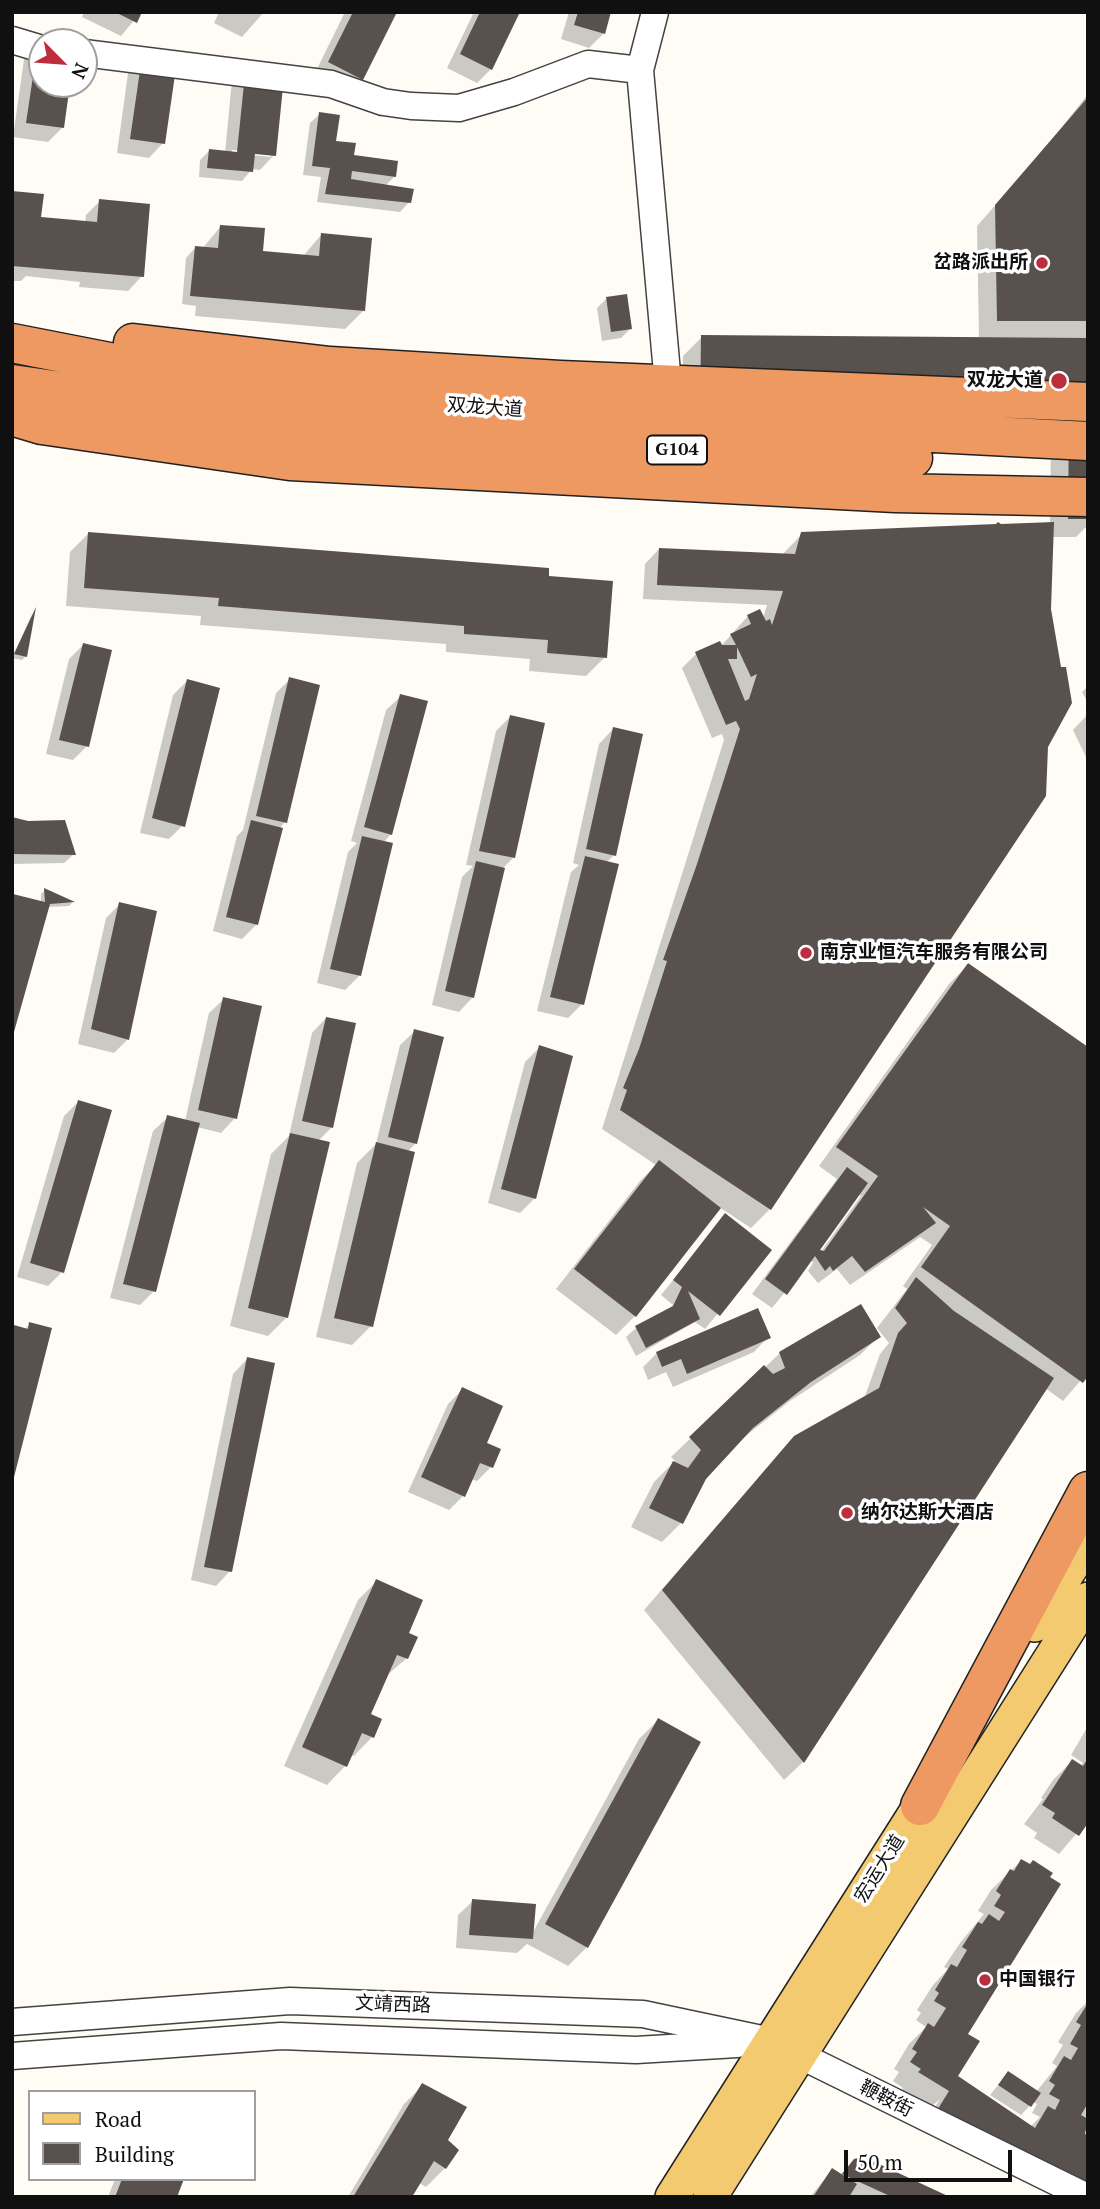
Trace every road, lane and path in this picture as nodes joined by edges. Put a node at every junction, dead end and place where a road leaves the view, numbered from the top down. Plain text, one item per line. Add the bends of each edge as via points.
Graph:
1 (655, 12) edge
2 (98, 55) edge
3 (640, 70) junction
4 (12, 329) edge
5 (12, 343) edge
6 (12, 384) edge
7 (668, 384) junction
8 (1088, 402) edge
9 (268, 407) junction
10 (12, 416) edge
11 (1088, 441) edge
12 (1088, 464) edge
13 (1088, 498) edge
14 (1088, 1491) edge
15 (1088, 1541) edge
16 (1088, 1599) edge
17 (920, 1806) junction
18 (12, 2022) edge
19 (785, 2049) junction
20 (12, 2056) edge
21 (673, 2197) edge
22 (710, 2197) edge
23 (1087, 2197) edge

1 - 3 street
2 - 3 street via 331,84 383,102 458,108 588,64
3 - 7 street
4 - 7 highway via 330,366
5 - 9 highway, 双龙大道 / G104
6 - 9 highway, 双龙大道 / G104
7 - 8 highway
9 - 11 highway, 双龙大道 / G104 via 644,418
9 - 12 highway, 双龙大道 / G104 via 458,440
10 - 13 highway, G104 via 42,425 290,461 895,493
14 - 17 highway
15 - 17 main road, 宏运大道
16 - 19 main road, 宏运大道
17 - 19 main road, 宏运大道
18 - 19 street, 文靖西路 via 303,2001 643,2014
19 - 20 street, 文靖西路 via 636,2050 281,2036
19 - 21 main road, 宏运大道
19 - 22 main road, 宏运大道
19 - 23 street, 鞭鞍街

